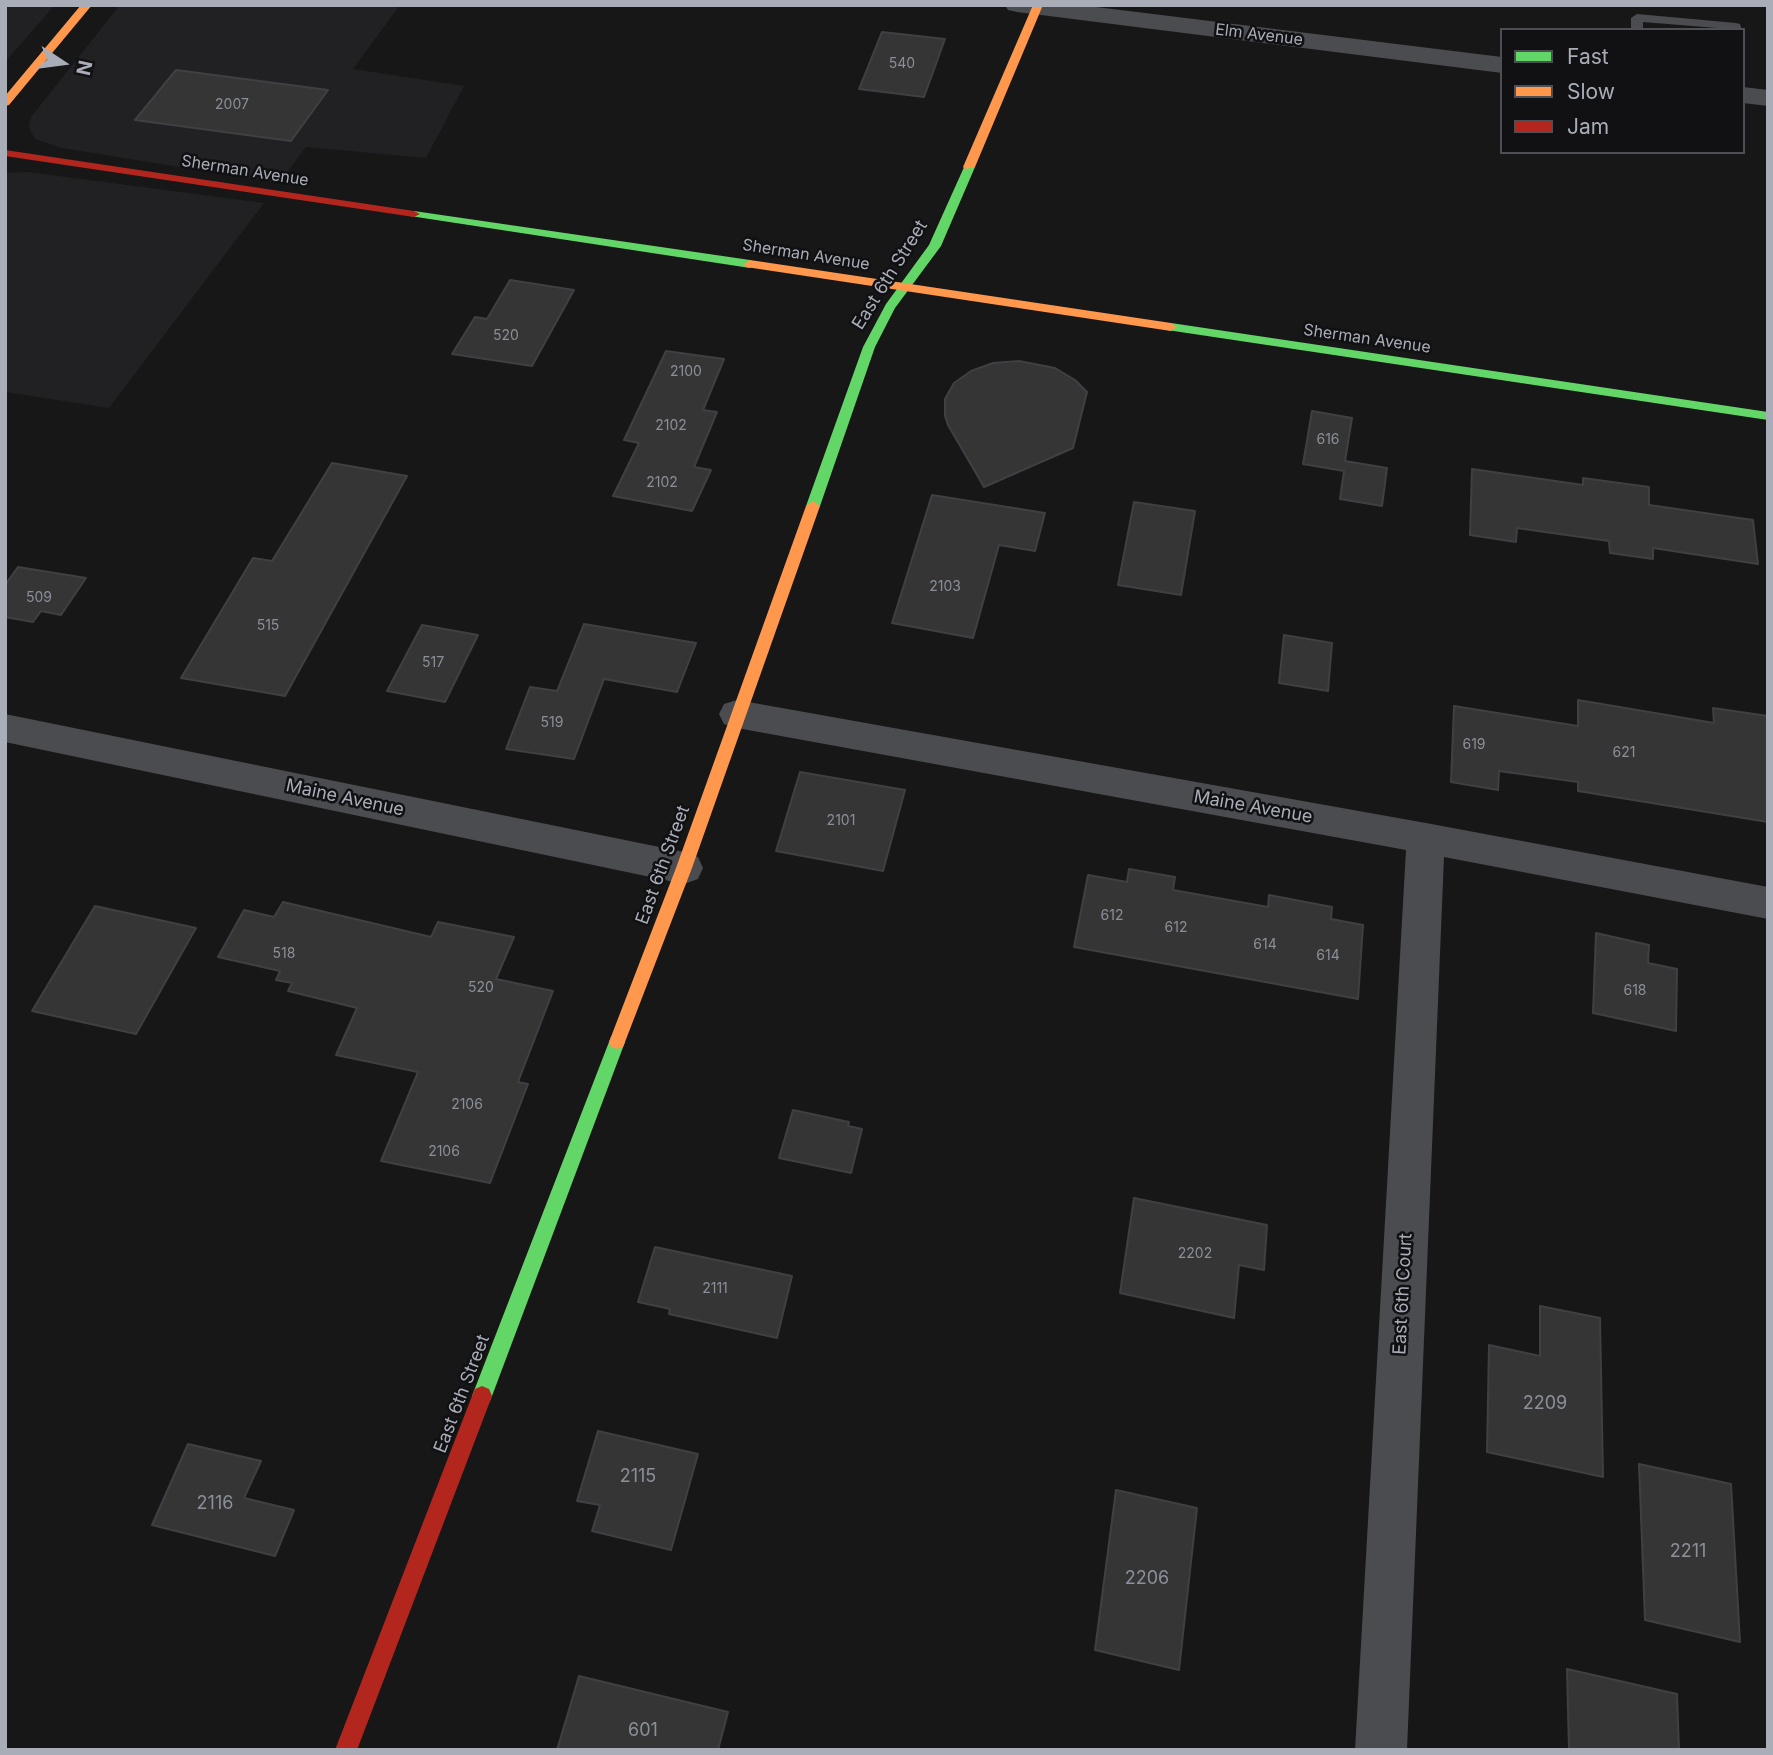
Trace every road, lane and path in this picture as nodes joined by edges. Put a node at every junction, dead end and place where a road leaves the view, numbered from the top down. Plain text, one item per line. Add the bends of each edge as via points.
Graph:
1 (88, 5) edge
2 (1031, 6) edge
3 (1637, 28) edge
4 (1736, 28) edge
5 (1500, 65) edge
6 (1745, 95) edge
7 (1768, 99) edge
8 (5, 103) edge
9 (5, 153) edge
10 (905, 288) junction
11 (1768, 416) edge
12 (737, 714) junction
13 (5, 728) edge
14 (1426, 838) junction
15 (684, 868) junction
16 (1768, 903) edge
17 (346, 1750) edge
18 (1381, 1750) edge

1 - 8 street
2 - 5 street, Elm Avenue
2 - 10 street, East 6th Street via 935,246
3 - 4 lane via 1637,18
6 - 7 street
9 - 10 street, Sherman Avenue
10 - 11 street, Sherman Avenue
10 - 12 street, East 6th Street via 869,347
12 - 14 street, Maine Avenue
12 - 15 street, East 6th Street
13 - 15 street, Maine Avenue
14 - 16 street, Maine Avenue
14 - 18 street, East 6th Court
15 - 17 street, East 6th Street

